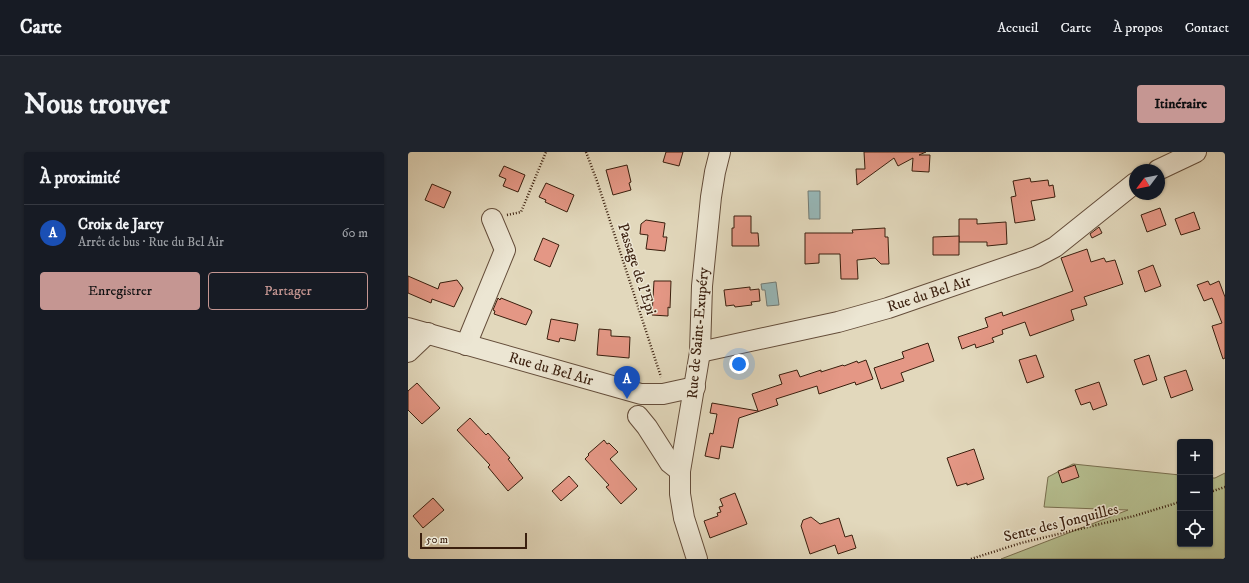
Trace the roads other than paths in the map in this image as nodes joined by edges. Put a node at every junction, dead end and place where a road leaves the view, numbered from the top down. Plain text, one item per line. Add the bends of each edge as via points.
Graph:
1 (720, 152) edge
2 (1196, 152) edge
3 (1165, 167) edge
4 (1129, 188) edge
5 (492, 219) road end
6 (408, 328) edge
7 (428, 333) junction
8 (466, 345) junction
9 (408, 352) edge
10 (700, 352) junction
11 (695, 387) junction
12 (638, 416) dead end
13 (680, 471) junction
14 (697, 559) edge

1 - 10 street, Rue de Saint-Exupéry via 711,197 702,286
2 - 3 street
4 - 10 street, Rue du Bel Air via 1055,247 1036,257 838,322
5 - 8 street via 505,250
6 - 7 street, Rue du Bel Air
7 - 8 street, Rue du Bel Air
7 - 9 street
8 - 11 street, Rue du Bel Air via 641,394 663,394
10 - 11 street, Rue de Saint-Exupéry
11 - 13 street, Rue de Saint-Exupéry
12 - 13 street via 670,463
13 - 14 street, Rue de Saint-Exupéry via 684,518

